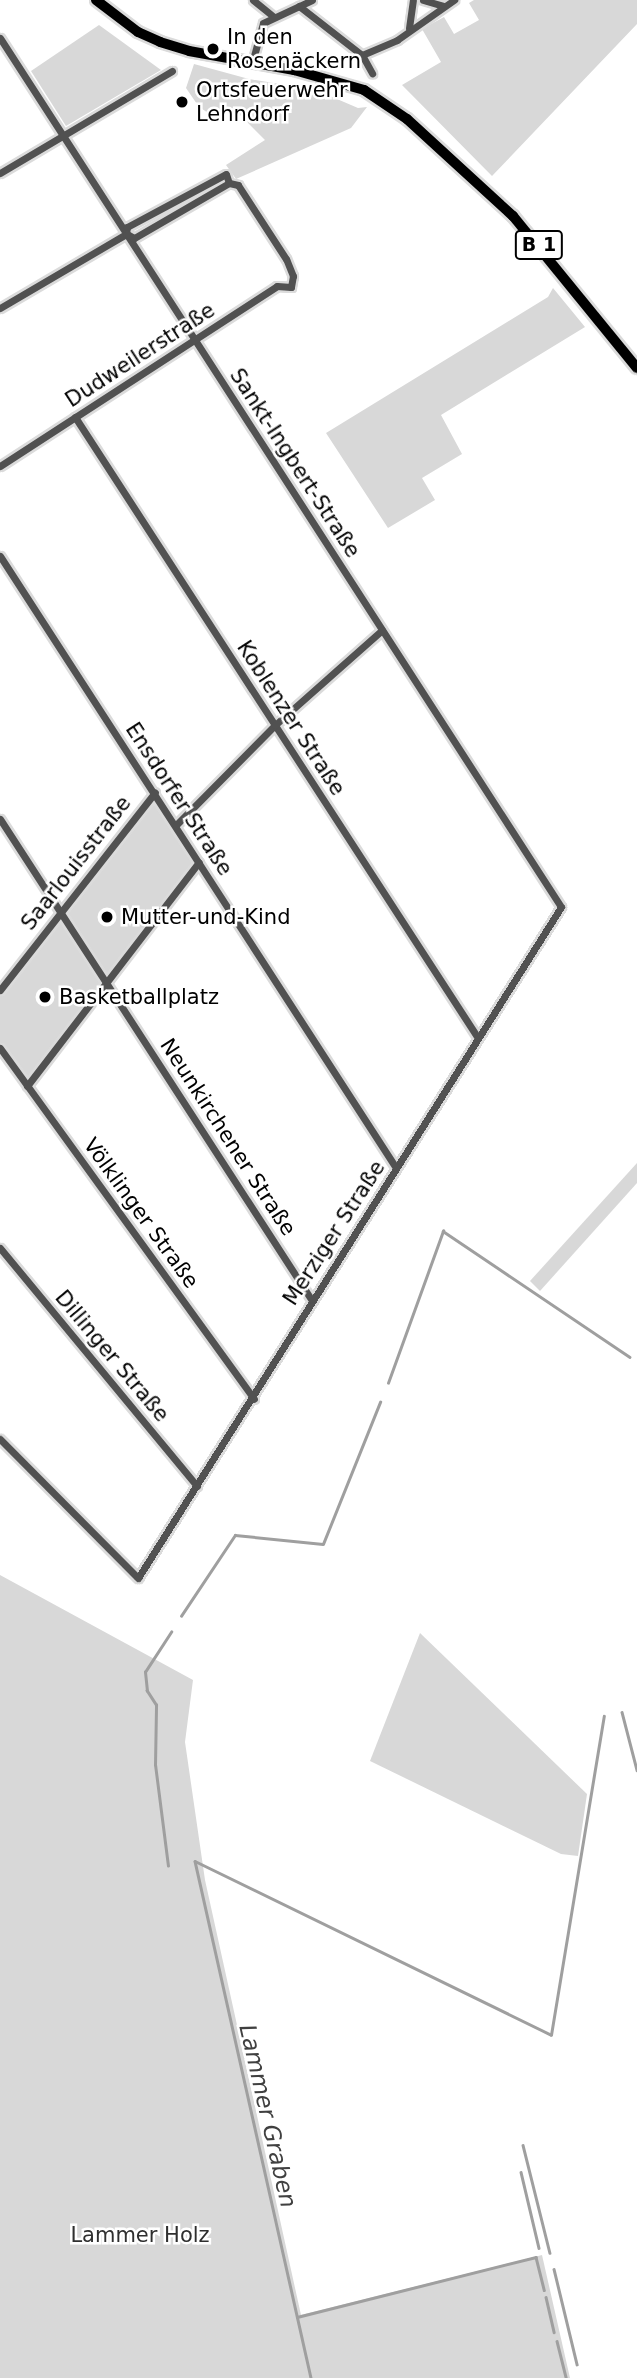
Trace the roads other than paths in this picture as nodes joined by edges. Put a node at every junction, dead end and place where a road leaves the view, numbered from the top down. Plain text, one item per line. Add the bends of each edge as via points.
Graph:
1 (96, 0) edge
2 (253, 0) edge
3 (312, 0) edge
4 (413, 0) edge
5 (423, 0) edge
6 (454, 0) edge
7 (299, 6) junction
8 (444, 6) junction
9 (273, 16) junction
10 (409, 28) junction
11 (0, 38) edge
12 (362, 55) junction
13 (252, 62) junction
14 (172, 71) dead end
15 (372, 73) dead end
16 (63, 136) junction
17 (0, 173) edge
18 (229, 183) junction
19 (126, 234) junction
20 (0, 308) edge
21 (195, 340) junction
22 (637, 368) edge
23 (75, 417) junction
24 (0, 466) edge
25 (0, 556) edge
26 (382, 630) junction
27 (275, 725) junction
28 (155, 792) junction
29 (0, 820) edge
30 (176, 825) junction
31 (199, 862) junction
32 (561, 907) joint
33 (60, 912) junction
34 (107, 980) junction
35 (0, 990) edge
36 (478, 1038) junction
37 (1, 1052) edge
38 (27, 1086) junction
39 (396, 1168) junction
40 (0, 1248) edge
41 (312, 1299) junction
42 (254, 1399) junction
43 (0, 1439) edge
44 (197, 1486) junction

1 - 13 main road, B 1 via 138,32 160,41
2 - 9 street
3 - 7 street
4 - 10 street
5 - 8 street
6 - 8 street
7 - 9 street
7 - 12 street
8 - 10 street
9 - 13 street via 263,23
10 - 12 street via 397,40
11 - 16 street, Sankt-Ingbert-Straße
12 - 15 street
13 - 22 main road, B 1 via 364,90 407,119 513,216
14 - 16 street
16 - 17 street
16 - 19 street, Sankt-Ingbert-Straße
18 - 19 street via 134,238
18 - 19 street via 222,172 127,227
18 - 21 street, Dudweilerstraße via 238,185 293,276 291,287 277,286
19 - 20 street
19 - 21 street, Sankt-Ingbert-Straße
21 - 23 street, Dudweilerstraße
21 - 26 street, Sankt-Ingbert-Straße
23 - 24 street, Dudweilerstraße
23 - 27 street, Koblenzer Straße
25 - 28 street, Ensdorfer Straße
26 - 27 street
26 - 32 street, Sankt-Ingbert-Straße
27 - 30 street
27 - 36 street, Koblenzer Straße
28 - 30 street, Ensdorfer Straße
28 - 33 street, Saarlouisstraße
29 - 33 street, Neunkirchener Straße
30 - 31 street, Ensdorfer Straße
31 - 34 street
31 - 39 street, Ensdorfer Straße
32 - 36 street, Merziger Straße
33 - 34 street, Neunkirchener Straße
33 - 35 street, Saarlouisstraße
34 - 38 street
34 - 41 street, Neunkirchener Straße
36 - 39 street, Merziger Straße
37 - 38 street, Völklinger Straße
38 - 42 street, Völklinger Straße
39 - 41 street, Merziger Straße
40 - 44 street, Dillinger Straße
41 - 42 street, Merziger Straße
42 - 44 street, Merziger Straße
43 - 44 street, Merziger Straße via 138,1578

